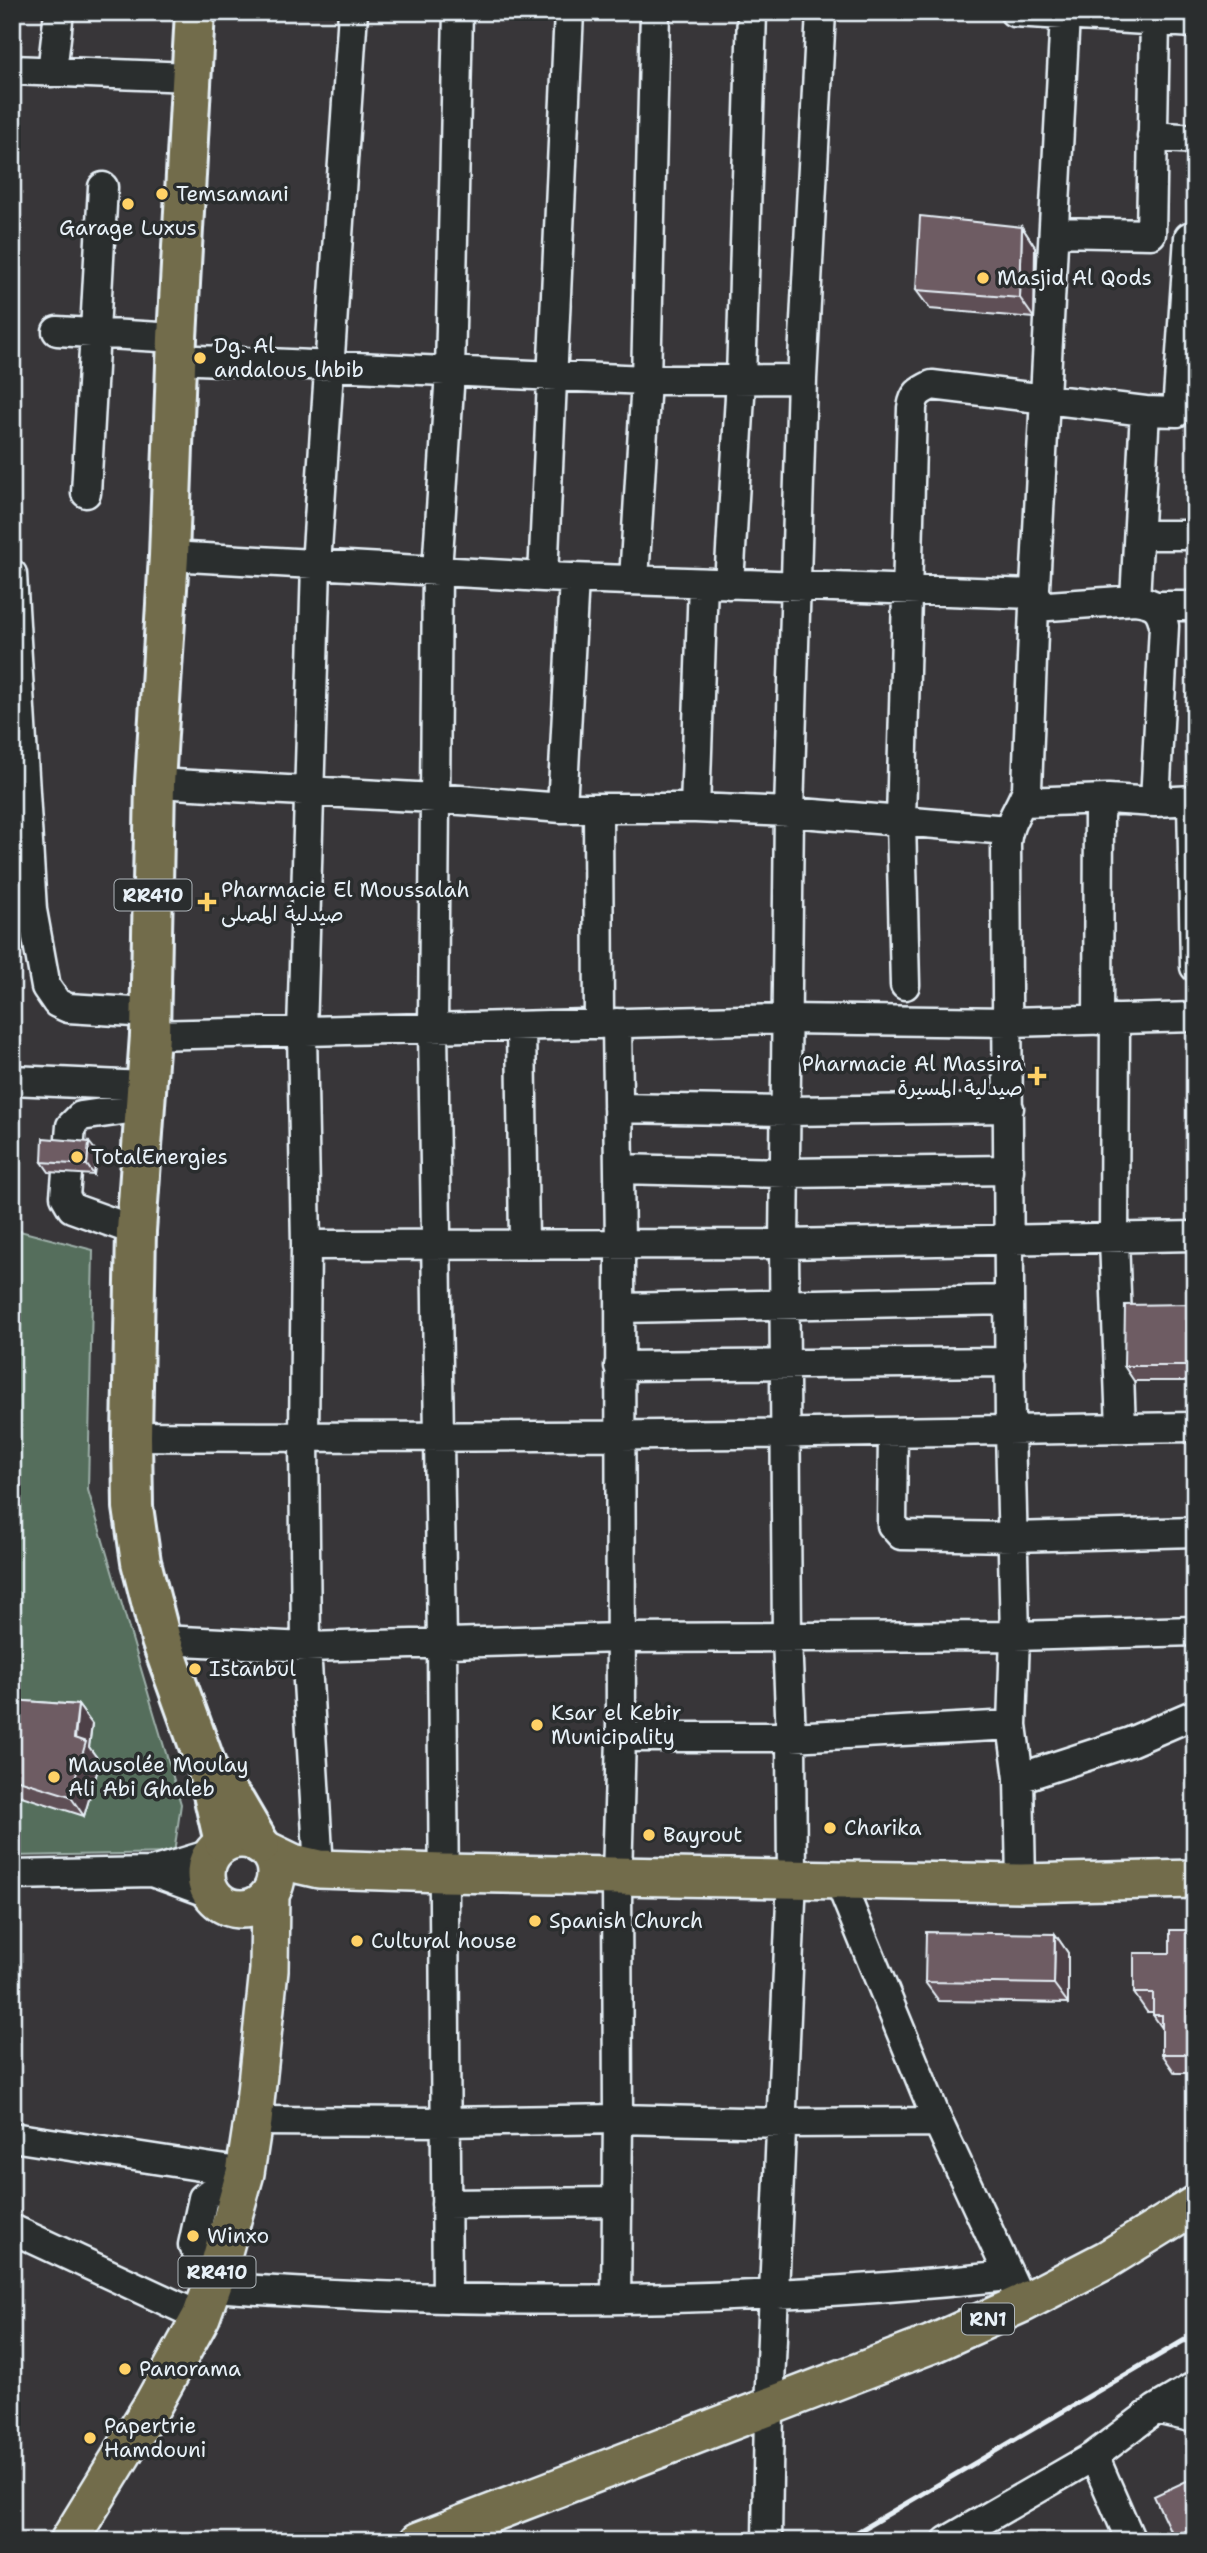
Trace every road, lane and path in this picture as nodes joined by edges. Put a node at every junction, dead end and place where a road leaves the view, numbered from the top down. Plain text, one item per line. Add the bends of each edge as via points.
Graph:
1 (60, 12) edge
2 (195, 12) edge
3 (353, 12) edge
4 (458, 12) edge
5 (569, 12) edge
6 (654, 12) edge
7 (752, 12) edge
8 (821, 12) edge
9 (1014, 12) edge
10 (1065, 15) junction
11 (1155, 20) junction
12 (1195, 23) edge
13 (12, 70) edge
14 (52, 72) junction
15 (191, 77) junction
16 (1152, 136) junction
17 (1195, 139) edge
18 (103, 187) dead end
19 (1055, 232) junction
20 (1151, 234) junction
21 (1192, 237) edge
22 (57, 331) dead end
23 (95, 333) junction
24 (176, 348) junction
25 (327, 367) junction
26 (450, 372) junction
27 (552, 376) junction
28 (741, 379) junction
29 (802, 379) junction
30 (646, 380) junction
31 (1046, 398) junction
32 (1145, 411) junction
33 (1186, 412) edge
34 (86, 493) dead end
35 (1139, 535) junction
36 (1195, 535) edge
37 (169, 555) junction
38 (316, 565) junction
39 (437, 571) junction
40 (12, 574) edge
41 (543, 577) junction
42 (574, 578) junction
43 (634, 580) junction
44 (716, 583) junction
45 (796, 586) junction
46 (907, 590) junction
47 (1035, 601) junction
48 (1146, 603) junction
49 (1195, 606) edge
50 (155, 783) junction
51 (310, 792) junction
52 (435, 798) junction
53 (1108, 799) junction
54 (1194, 800) edge
55 (1022, 802) junction
56 (1155, 802) junction
57 (562, 808) junction
58 (598, 808) junction
59 (695, 808) junction
60 (789, 812) junction
61 (901, 821) junction
62 (1007, 830) junction
63 (1195, 967) edge
64 (905, 985) dead end
65 (1195, 1017) edge
66 (786, 1019) junction
67 (1107, 1019) junction
68 (1009, 1022) junction
69 (608, 1023) junction
70 (150, 1024) junction
71 (521, 1026) junction
72 (433, 1028) junction
73 (302, 1032) junction
74 (12, 1080) edge
75 (144, 1097) junction
76 (618, 1108) junction
77 (1009, 1108) junction
78 (787, 1111) junction
79 (619, 1169) junction
80 (1009, 1170) junction
81 (786, 1173) junction
82 (136, 1231) junction
83 (1195, 1236) edge
84 (1009, 1239) junction
85 (1114, 1239) junction
86 (524, 1243) junction
87 (437, 1244) junction
88 (785, 1244) junction
89 (306, 1245) junction
90 (620, 1245) junction
91 (1009, 1300) junction
92 (785, 1305) junction
93 (620, 1308) junction
94 (1010, 1362) junction
95 (786, 1364) junction
96 (619, 1366) junction
97 (1195, 1427) edge
98 (1121, 1428) junction
99 (1010, 1430) junction
100 (893, 1432) junction
101 (619, 1434) junction
102 (786, 1434) junction
103 (132, 1436) junction
104 (439, 1436) junction
105 (304, 1437) junction
106 (1195, 1532) edge
107 (1013, 1536) junction
108 (1195, 1631) edge
109 (1016, 1636) junction
110 (620, 1638) junction
111 (786, 1638) junction
112 (161, 1640) junction
113 (442, 1643) junction
114 (306, 1647) junction
115 (1195, 1714) edge
116 (1012, 1725) junction
117 (621, 1737) junction
118 (791, 1737) junction
119 (1019, 1778) junction
120 (318, 1869) junction
121 (152, 1872) junction
122 (245, 1872) junction
123 (443, 1873) junction
124 (12, 1875) edge
125 (617, 1875) junction
126 (792, 1878) junction
127 (838, 1878) junction
128 (1195, 1879) edge
129 (1021, 1883) junction
130 (618, 2119) junction
131 (253, 2121) junction
132 (445, 2122) junction
133 (939, 2122) junction
134 (783, 2123) junction
135 (12, 2137) edge
136 (243, 2181) junction
137 (617, 2202) junction
138 (446, 2204) junction
139 (1195, 2205) edge
140 (12, 2229) edge
141 (1016, 2290) junction
142 (210, 2292) junction
143 (775, 2295) junction
144 (447, 2298) junction
145 (616, 2298) junction
146 (1195, 2386) edge
147 (769, 2407) junction
148 (1156, 2409) junction
149 (1195, 2418) edge
150 (1094, 2456) junction
151 (77, 2537) edge
152 (419, 2541) edge
153 (767, 2541) edge
154 (947, 2541) edge
155 (1131, 2541) edge

1 - 14 street
2 - 15 highway, RR410
3 - 25 street
4 - 26 street
5 - 27 street
6 - 30 street
7 - 28 street
8 - 29 street
9 - 10 street
10 - 11 street
10 - 19 street
11 - 12 street
11 - 16 street
13 - 14 street
14 - 15 street
15 - 24 highway, RR410
16 - 17 street
16 - 20 street
18 - 23 street
19 - 20 street
19 - 31 street
20 - 21 street
21 - 33 street
22 - 23 street
23 - 24 street
23 - 34 street
24 - 25 street
24 - 37 highway, RR410
25 - 26 street
25 - 38 street
26 - 27 street
26 - 39 street
27 - 30 street
27 - 41 street
28 - 29 street
28 - 30 street
28 - 44 street
29 - 45 street
30 - 43 street
31 - 32 street
31 - 46 street via 942,385 932,385 914,396
31 - 47 street
32 - 33 street
32 - 35 street
35 - 36 street
35 - 48 street
37 - 38 street
37 - 50 highway, RR410
38 - 39 street
38 - 51 street
39 - 41 street
39 - 52 street
40 - 70 street via 27,848 46,987 57,1003 68,1009
41 - 42 street
42 - 43 street
42 - 57 street
43 - 44 street
44 - 45 street
44 - 59 street
45 - 46 street
45 - 60 street
46 - 47 street
46 - 61 street
47 - 48 street
47 - 55 street via 1027,789
48 - 49 street
48 - 56 street via 1164,626
50 - 51 street
50 - 70 highway, RR410
51 - 52 street
51 - 73 street
52 - 57 street
52 - 72 street
53 - 55 street
53 - 56 street
53 - 67 street via 1098,819
54 - 56 street
54 - 63 street
55 - 62 street
57 - 58 street
58 - 59 street
58 - 69 street
59 - 60 street
60 - 61 street
60 - 66 street
61 - 62 street
61 - 64 street
62 - 68 street
65 - 67 street
66 - 68 street
66 - 69 street
66 - 78 street
67 - 68 street
67 - 85 street
68 - 77 street
69 - 71 street
69 - 76 street
70 - 73 street
70 - 75 highway, RR410
71 - 72 street
71 - 86 street
72 - 73 street
72 - 87 street
73 - 89 street
74 - 75 street
75 - 82 highway, RR410
75 - 82 street via 81,1116 71,1126 65,1196 72,1208
76 - 78 street
76 - 79 street
77 - 78 street
77 - 80 street
78 - 81 street
79 - 81 street
79 - 90 street
80 - 81 street
80 - 84 street
81 - 88 street
82 - 103 highway, RR410
83 - 85 street
84 - 85 street
84 - 88 street
84 - 91 street
85 - 98 street
86 - 87 street
86 - 90 street
87 - 89 street
87 - 104 street
88 - 90 street
88 - 92 street
89 - 105 street
90 - 93 street
91 - 92 street
91 - 94 street
92 - 93 street
92 - 95 street
93 - 96 street
94 - 95 street
94 - 99 street
95 - 96 street
95 - 102 street
96 - 101 street
97 - 98 street
98 - 99 street
99 - 100 street
99 - 107 street
100 - 102 street
100 - 107 street via 892,1525 901,1535
101 - 102 street
101 - 104 street
101 - 110 street
102 - 111 street
103 - 105 street
103 - 112 highway, RR410 via 137,1535
104 - 105 street
104 - 113 street
105 - 114 street
106 - 107 street
107 - 109 street
108 - 109 street
109 - 111 street
109 - 116 street
110 - 111 street
110 - 113 street
110 - 117 street
111 - 118 street
112 - 114 street
112 - 122 highway, RR410 via 207,1768 236,1804
113 - 114 street
113 - 123 street
114 - 120 street
115 - 119 street via 1130,1742
116 - 118 street
116 - 119 street
117 - 118 street
117 - 125 street
118 - 126 street
119 - 129 street
120 - 122 main road
120 - 123 main road
121 - 122 street
121 - 122 street
121 - 124 street
122 - 131 main road, RR410 via 257,1939 269,1969
123 - 125 main road
123 - 132 street
125 - 126 main road
125 - 130 street
126 - 127 main road
126 - 134 street
127 - 129 main road
127 - 133 street
128 - 129 main road
130 - 132 street
130 - 134 street
130 - 137 street
131 - 132 street
131 - 136 main road, RR410
132 - 138 street
133 - 134 street
133 - 141 street
134 - 143 street
135 - 136 street
136 - 142 main road, RR410
137 - 138 street
137 - 145 street
138 - 144 street
139 - 141 main road, RN1 via 1106,2260
140 - 142 street
141 - 143 street via 934,2284
141 - 147 main road, RN1 via 932,2344
142 - 144 street
142 - 151 main road, RR410
143 - 145 street
143 - 147 street
144 - 145 street
146 - 148 street
147 - 152 main road, RN1
147 - 153 street
148 - 149 street
148 - 150 street
150 - 154 street
150 - 155 street

